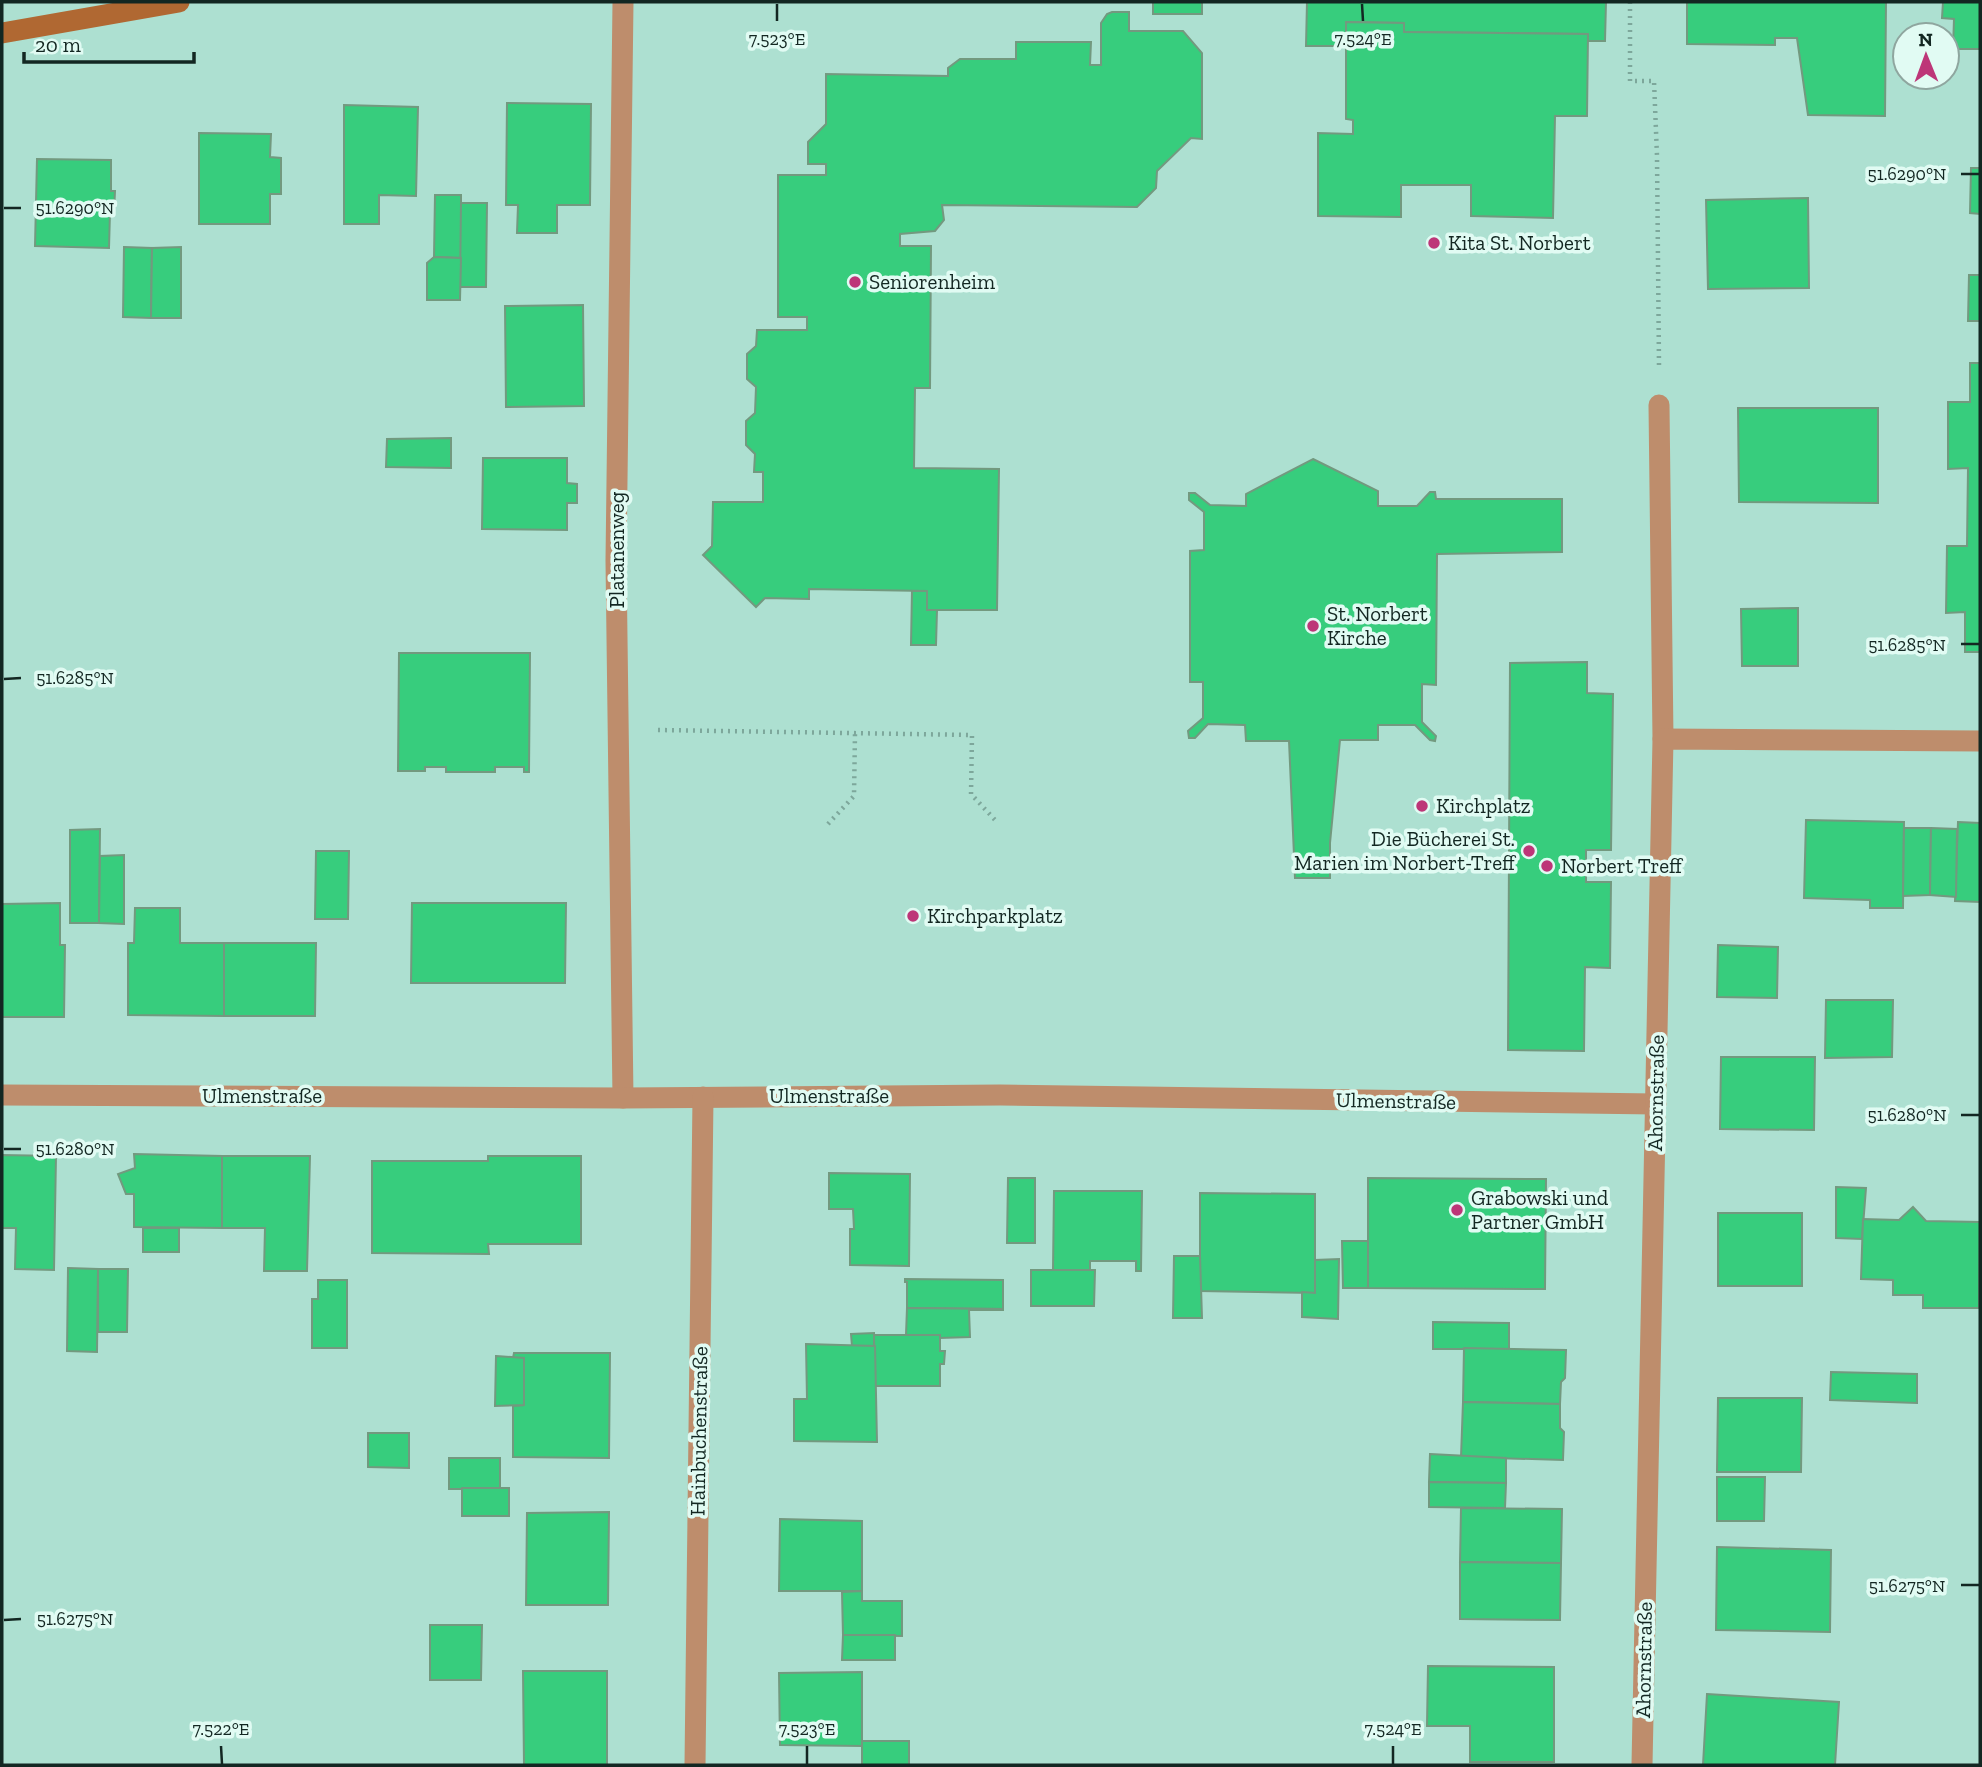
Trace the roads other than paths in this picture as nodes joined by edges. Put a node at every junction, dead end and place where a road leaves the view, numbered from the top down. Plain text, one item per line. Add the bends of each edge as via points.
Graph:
1 (179, 2) edge
2 (623, 2) edge
3 (2, 33) edge
4 (1659, 405) road end
5 (1663, 739) junction
6 (1980, 740) edge
7 (2, 1095) edge
8 (703, 1097) junction
9 (623, 1098) junction
10 (1656, 1104) junction
11 (695, 1765) edge
12 (1642, 1765) edge

1 - 3 street
2 - 9 street, Platanenweg via 616,547
4 - 5 street, Ahornstraße
5 - 6 street
5 - 10 street, Ahornstraße
7 - 9 street, Ulmenstraße
8 - 9 street, Ulmenstraße
8 - 10 street, Ulmenstraße via 1000,1095
8 - 11 street, Hainbuchenstraße
10 - 12 street, Ahornstraße

